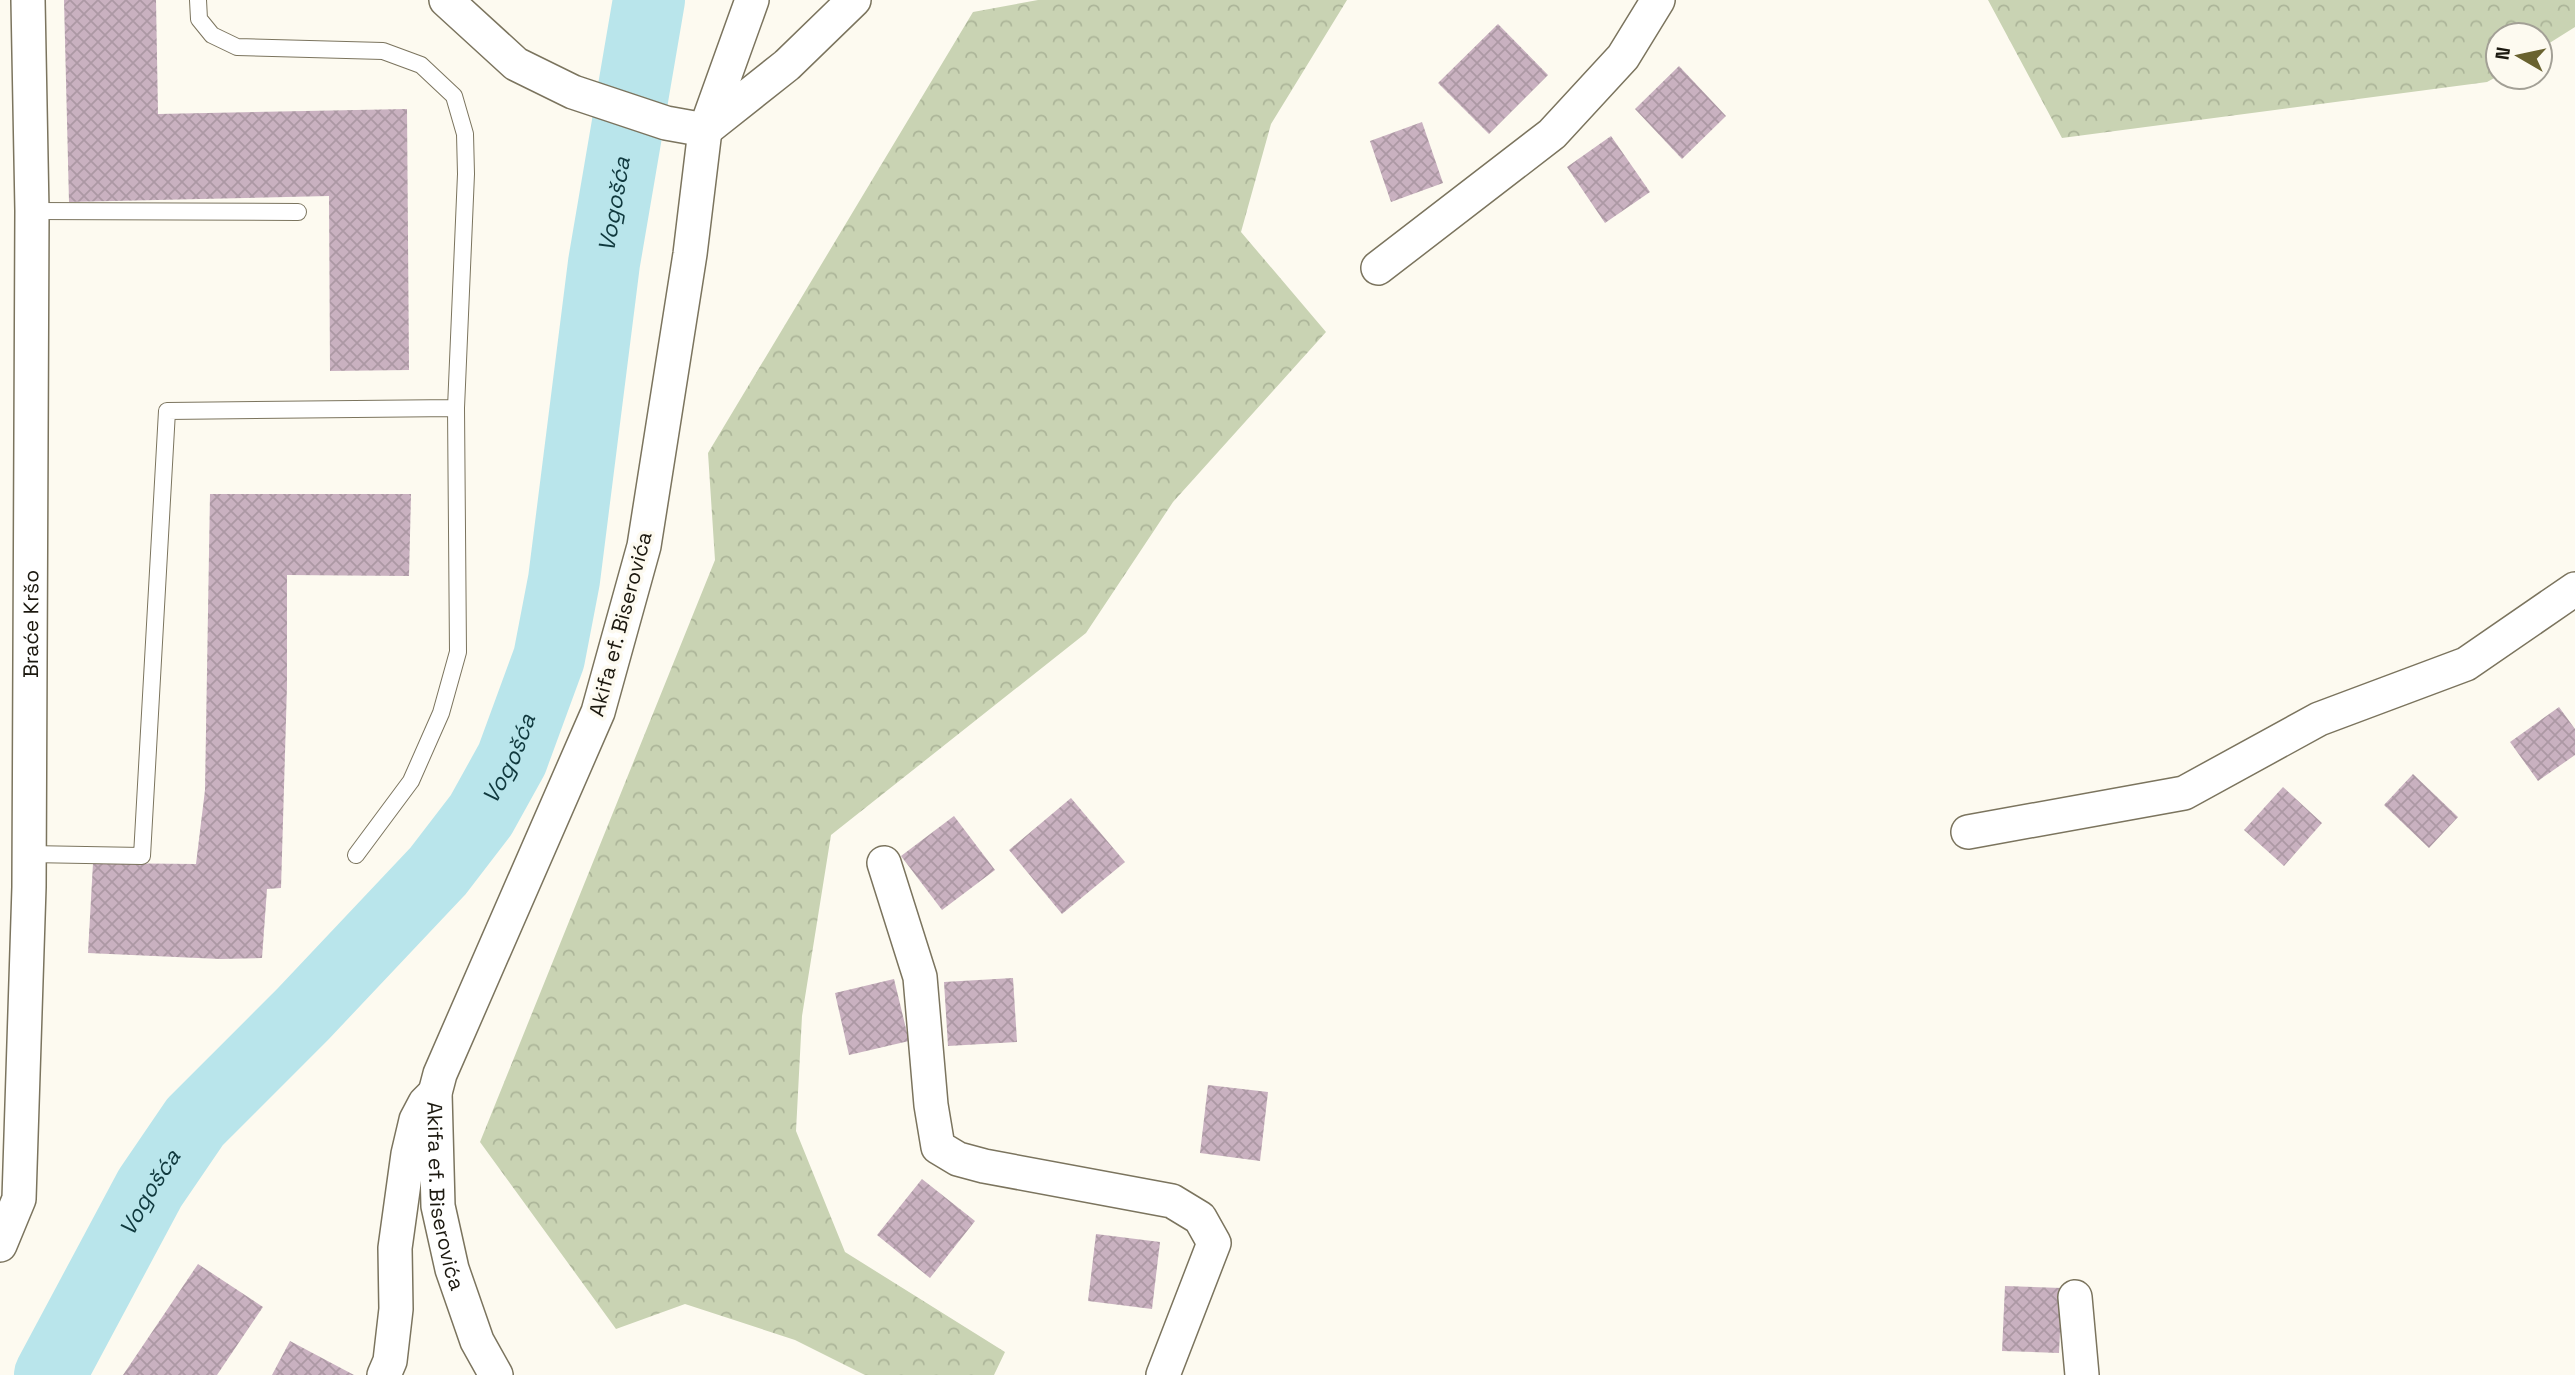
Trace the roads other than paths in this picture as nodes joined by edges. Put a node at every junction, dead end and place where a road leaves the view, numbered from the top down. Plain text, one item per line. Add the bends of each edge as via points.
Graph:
1 (29, 0) edge
2 (198, 0) edge
3 (446, 0) edge
4 (752, 0) edge
5 (854, 0) edge
6 (1658, 0) edge
7 (705, 131) junction
8 (32, 211) junction
9 (298, 212) dead end
10 (1378, 268) dead end
11 (456, 408) junction
12 (2575, 589) edge
13 (1968, 832) dead end
14 (29, 854) junction
15 (356, 855) dead end
16 (884, 863) dead end
17 (435, 1093) junction
18 (0, 1245) edge
19 (2075, 1297) dead end
20 (384, 1375) edge
21 (496, 1375) edge
22 (1163, 1375) edge
23 (2082, 1375) edge

1 - 8 street, Braće Kršo
2 - 11 lane via 199,19 212,35 237,47 383,51 421,65 454,96 465,134 466,174
3 - 7 street via 516,64 573,92
4 - 7 street, Akifa ef. Biserovića
5 - 7 street via 787,65
6 - 10 street via 1623,57 1552,134
7 - 17 street, Akifa ef. Biserovića via 644,546 598,712
8 - 9 lane
8 - 14 street, Braće Kršo
11 - 14 lane via 167,411 142,856
11 - 15 lane via 458,652 441,713 411,781
12 - 13 street via 2466,664 2319,719 2185,793
14 - 18 street, Braće Kršo via 19,1199
16 - 22 street via 920,977 938,1147 984,1166 1172,1201 1200,1218 1214,1243
17 - 20 street via 416,1120 408,1154 395,1248 396,1308
17 - 21 street, Akifa ef. Biserovića via 438,1206 452,1269 477,1341
19 - 23 street

